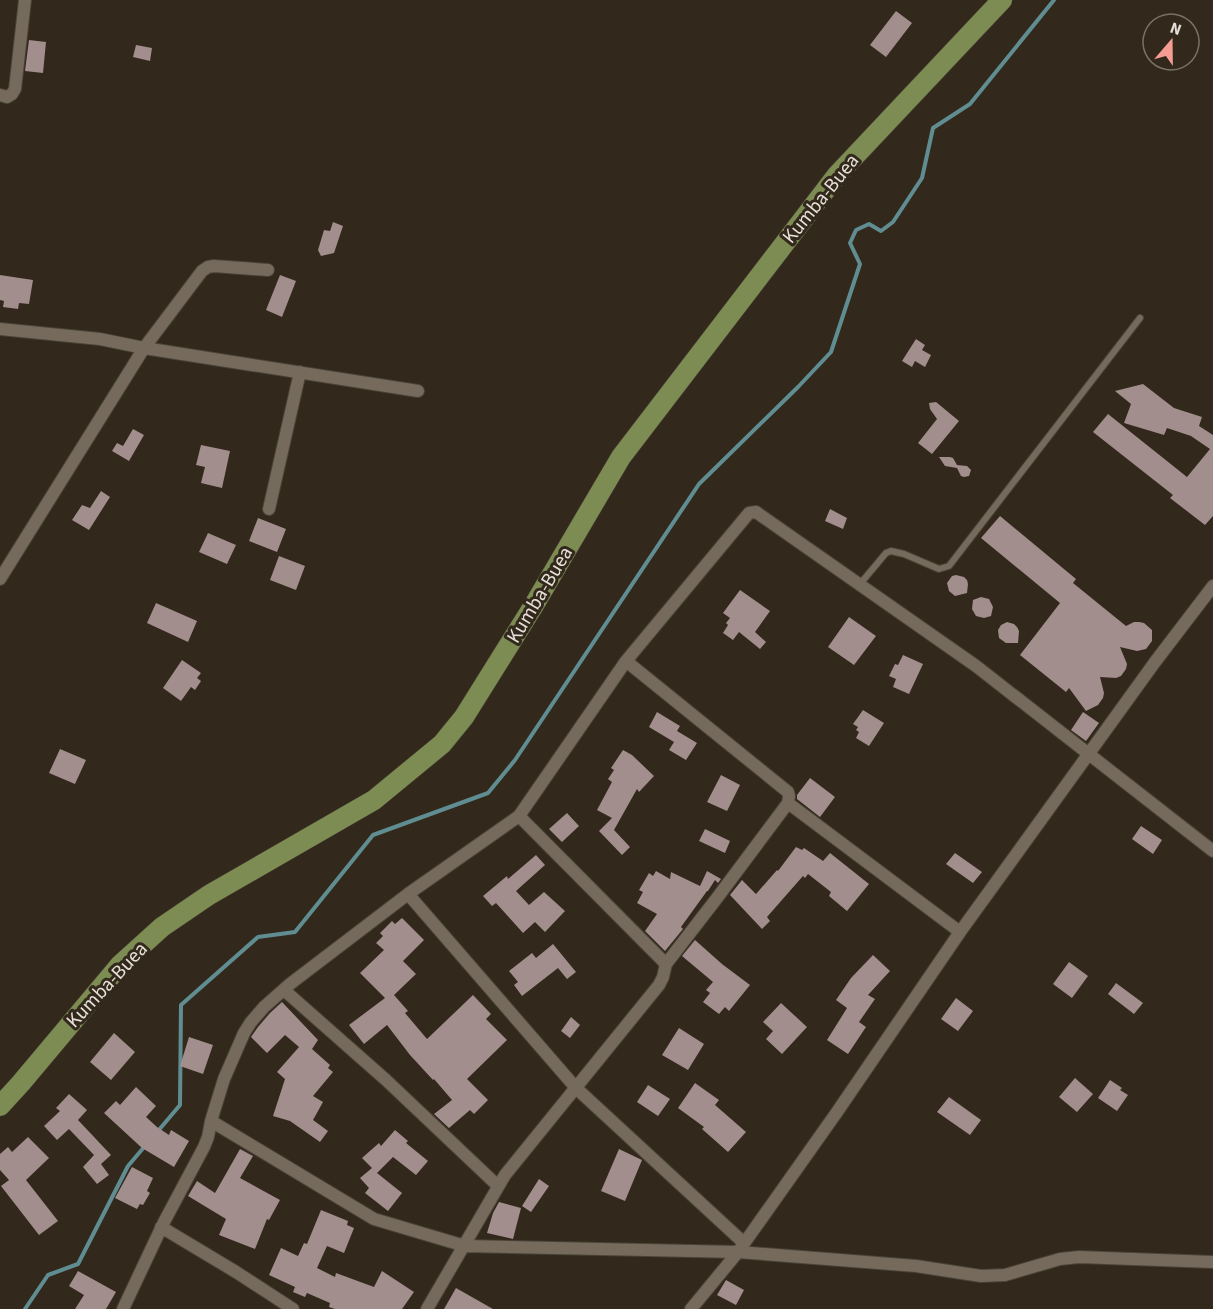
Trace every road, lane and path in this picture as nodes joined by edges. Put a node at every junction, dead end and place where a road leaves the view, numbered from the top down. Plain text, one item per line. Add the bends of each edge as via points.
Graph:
1 (25, 0) edge
2 (1002, 0) edge
3 (0, 95) edge
4 (268, 270) dead end
5 (1140, 318) dead end
6 (0, 329) edge
7 (144, 348) junction
8 (300, 372) junction
9 (418, 391) dead end
10 (269, 509) dead end
11 (0, 579) edge
12 (860, 585) junction
13 (1213, 585) edge
14 (626, 661) junction
15 (1089, 754) junction
16 (788, 803) junction
17 (519, 816) junction
18 (1213, 852) edge
19 (408, 894) junction
20 (960, 932) junction
21 (666, 964) junction
22 (284, 990) junction
23 (576, 1088) junction
24 (0, 1106) edge
25 (211, 1121) junction
26 (498, 1186) junction
27 (161, 1227) junction
28 (465, 1246) junction
29 (741, 1248) junction
30 (1213, 1262) edge
31 (123, 1309) edge
32 (293, 1309) edge
33 (427, 1309) edge
34 (691, 1309) edge

1 - 3 street via 15,89 7,97
2 - 24 highway, Kumba-Buea via 837,175 621,457 534,605 464,717 442,744 374,800 209,895 162,927 120,965
4 - 7 street via 214,266 202,270
5 - 12 lane via 949,566 939,569 891,551
6 - 7 street via 100,339
7 - 8 street
7 - 11 street
8 - 9 street
8 - 10 street
12 - 14 street via 753,512 749,513
12 - 15 street via 976,666
13 - 15 street
14 - 16 street via 788,792
14 - 17 street
15 - 18 street
15 - 20 street
16 - 20 street
16 - 21 street
17 - 19 street
17 - 21 street
19 - 22 street
19 - 23 street
20 - 29 street
21 - 23 street via 659,985
22 - 25 street via 264,1007 244,1033
22 - 26 street
23 - 26 street
23 - 29 street
25 - 27 street via 204,1147
25 - 28 street via 374,1219
26 - 28 street
27 - 31 street
27 - 32 street
28 - 29 street
28 - 33 street
29 - 30 street via 981,1276 1005,1275 1079,1257
29 - 34 street

